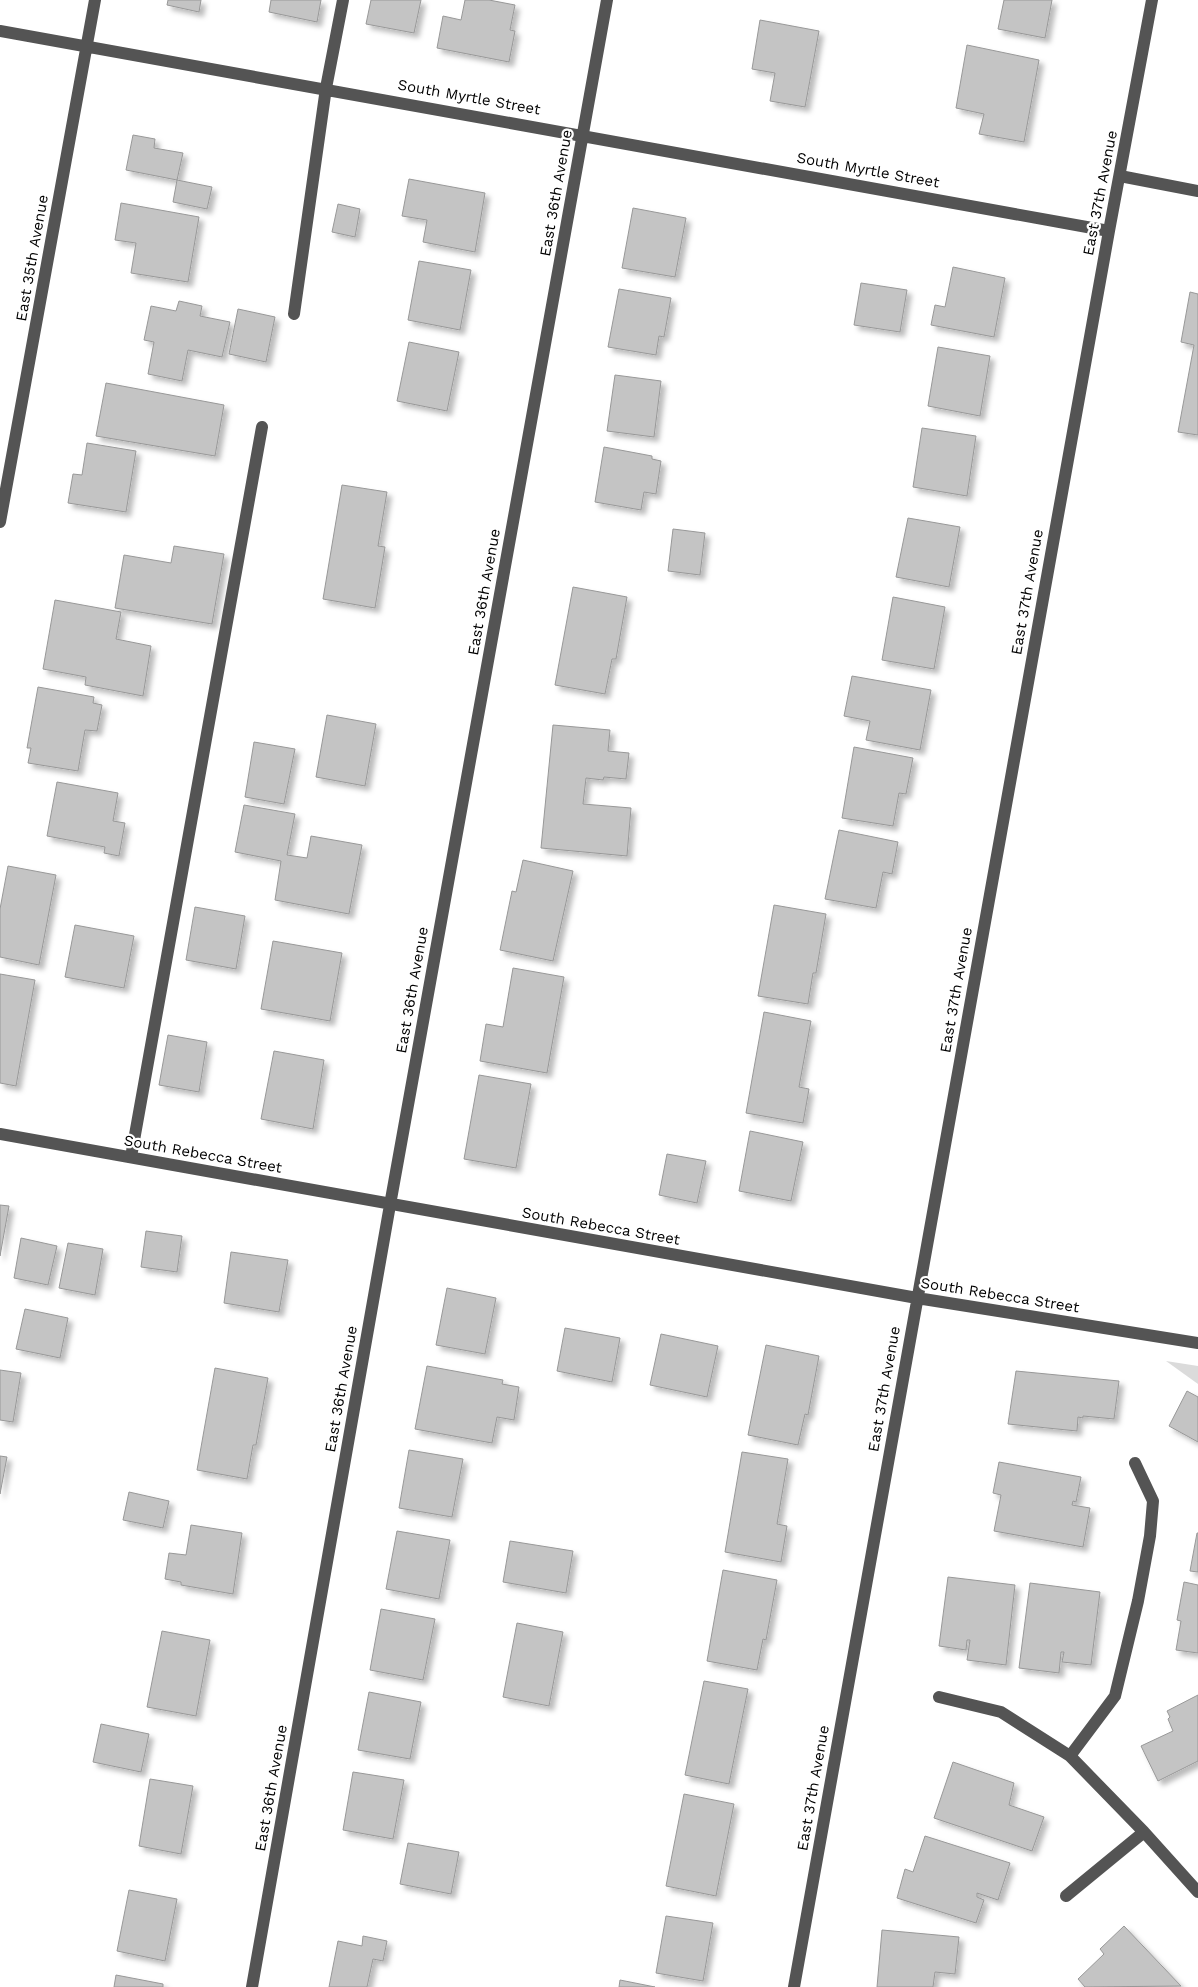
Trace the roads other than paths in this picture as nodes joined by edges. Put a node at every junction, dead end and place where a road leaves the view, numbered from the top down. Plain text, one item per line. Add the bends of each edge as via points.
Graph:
1 (96, 0) edge
2 (344, 0) edge
3 (607, 0) edge
4 (1152, 0) edge
5 (0, 31) edge
6 (87, 46) junction
7 (326, 88) junction
8 (583, 134) junction
9 (1120, 176) junction
10 (1198, 191) edge
11 (1109, 230) junction
12 (294, 314) dead end
13 (262, 427) dead end
14 (0, 522) edge
15 (0, 1134) edge
16 (130, 1157) junction
17 (390, 1205) junction
18 (917, 1298) junction
19 (1198, 1343) edge
20 (1135, 1463) dead end
21 (939, 1697) dead end
22 (1070, 1756) junction
23 (1144, 1832) junction
24 (1198, 1892) edge
25 (1066, 1896) dead end
26 (252, 1987) edge
27 (794, 1987) edge

1 - 6 street, East 35th Avenue
2 - 7 street
3 - 8 street, East 36th Avenue
4 - 9 street, East 37th Avenue
5 - 6 street, South Myrtle Street
6 - 7 street, South Myrtle Street
6 - 14 street, East 35th Avenue
7 - 8 street, South Myrtle Street
7 - 12 street
8 - 11 street, South Myrtle Street
8 - 17 street, East 36th Avenue
9 - 10 street
9 - 11 street, East 37th Avenue
11 - 18 street, East 37th Avenue
13 - 16 street
15 - 16 street, South Rebecca Street
16 - 17 street, South Rebecca Street
17 - 18 street, South Rebecca Street
17 - 26 street, East 36th Avenue
18 - 19 street, South Rebecca Street
18 - 27 street, East 37th Avenue
20 - 22 street via 1153,1501 1138,1601 1115,1696
21 - 22 street via 1001,1712
22 - 23 street
23 - 24 street
23 - 25 street

